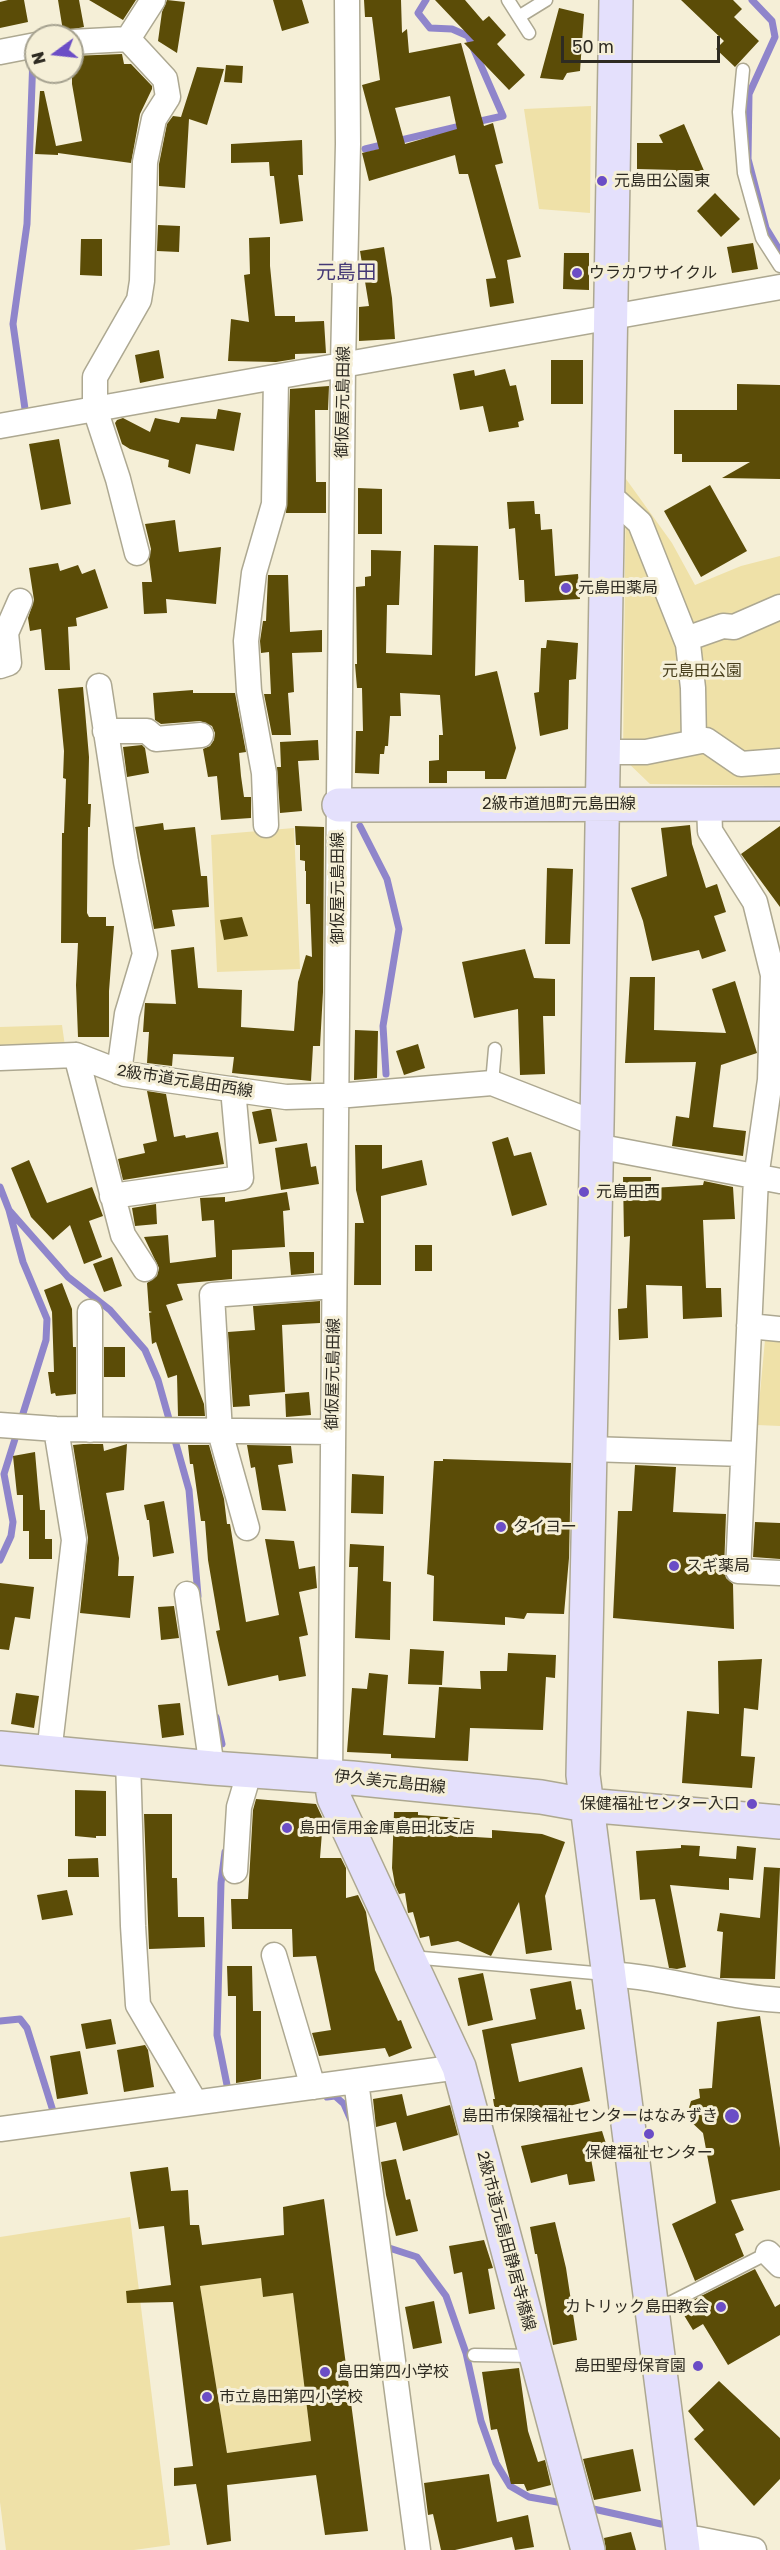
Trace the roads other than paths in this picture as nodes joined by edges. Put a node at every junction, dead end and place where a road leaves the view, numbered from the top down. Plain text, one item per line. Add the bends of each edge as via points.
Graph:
1 (153, 0) edge
2 (347, 0) edge
3 (508, 0) edge
4 (546, 0) edge
5 (616, 0) edge
6 (520, 16) junction
7 (529, 33) dead end
8 (128, 39) junction
9 (84, 41) edge
10 (24, 47) edge
11 (0, 52) edge
12 (743, 70) dead end
13 (780, 266) edge
14 (780, 287) edge
15 (610, 317) junction
16 (343, 364) junction
17 (276, 377) junction
18 (95, 409) junction
19 (0, 426) edge
20 (617, 502) dead end
21 (137, 553) dead end
22 (20, 601) dead end
23 (780, 607) edge
24 (686, 639) junction
25 (0, 666) edge
26 (99, 686) dead end
27 (105, 731) junction
28 (201, 735) dead end
29 (694, 742) junction
30 (612, 752) dead end
31 (780, 761) edge
32 (603, 804) junction
33 (709, 804) junction
34 (780, 804) edge
35 (339, 806) junction
36 (266, 825) dead end
37 (495, 1049) dead end
38 (76, 1055) junction
39 (0, 1058) edge
40 (119, 1072) junction
41 (492, 1083) junction
42 (233, 1089) junction
43 (337, 1095) junction
44 (597, 1135) junction
45 (768, 1180) edge
46 (112, 1196) junction
47 (145, 1269) dead end
48 (334, 1286) junction
49 (90, 1312) dead end
50 (750, 1326) junction
51 (780, 1329) edge
52 (12, 1425) edge
53 (56, 1429) junction
54 (90, 1430) junction
55 (220, 1431) junction
56 (332, 1432) junction
57 (590, 1449) junction
58 (743, 1454) junction
59 (247, 1528) dead end
60 (780, 1573) edge
61 (187, 1594) dead end
62 (0, 1748) edge
63 (49, 1753) junction
64 (128, 1759) junction
65 (212, 1768) junction
66 (250, 1770) junction
67 (330, 1776) junction
68 (586, 1805) junction
69 (780, 1822) edge
70 (235, 1871) dead end
71 (274, 1955) dead end
72 (409, 1957) junction
73 (608, 1974) junction
74 (780, 2000) edge
75 (459, 2067) junction
76 (356, 2081) junction
77 (313, 2087) junction
78 (195, 2102) junction
79 (0, 2129) edge
80 (774, 2259) edge
81 (652, 2313) junction
82 (474, 2355) dead end
83 (537, 2356) junction
84 (683, 2545) edge
85 (418, 2550) edge
86 (588, 2550) edge
87 (754, 2550) edge

1 - 8 street
2 - 16 street, 御仮屋元島田線
3 - 6 lane
4 - 6 lane
5 - 15 street
6 - 7 lane
8 - 9 street
8 - 18 street via 165,79 168,97 154,119 145,162 139,300 95,377
10 - 11 street
12 - 13 lane via 739,112 744,173 762,238
14 - 15 street
15 - 16 street
15 - 32 street
16 - 17 street
16 - 35 street, 御仮屋元島田線
17 - 18 street
17 - 36 street via 273,504 254,573 246,641 249,691 264,773
18 - 19 street
18 - 21 street
20 - 24 street via 640,523
22 - 25 street via 6,633 9,663
23 - 24 street via 734,627 723,626
24 - 29 street via 693,688
26 - 27 street
27 - 28 street via 147,731 156,739
27 - 40 street via 145,954 127,1014
29 - 30 street via 646,752
29 - 31 street via 706,740 741,764
32 - 33 street, 2級市道旭町元島田線
32 - 35 street, 2級市道旭町元島田線
32 - 44 street
33 - 34 street, 2級市道旭町元島田線
33 - 45 street via 710,831 755,902 773,975
35 - 43 street, 御仮屋元島田線
37 - 41 lane
38 - 39 street, 2級市道元島田西線
38 - 40 street, 2級市道元島田西線
38 - 46 street
40 - 42 street, 2級市道元島田西線
41 - 43 street, 2級市道元島田西線
41 - 44 street
42 - 43 street, 2級市道元島田西線 via 286,1097
42 - 46 street via 241,1178
43 - 48 street, 御仮屋元島田線
44 - 45 street
44 - 57 street
45 - 50 street
46 - 47 street via 123,1235
48 - 55 street via 212,1295
48 - 56 street, 御仮屋元島田線
49 - 54 street
50 - 51 street
50 - 58 street
52 - 53 street
53 - 54 street
53 - 63 street via 74,1540
54 - 55 street
55 - 56 street
55 - 59 street
56 - 67 street, 御仮屋元島田線
57 - 58 street
57 - 68 street via 583,1775
58 - 60 street via 738,1571
61 - 65 street
62 - 63 street, 伊久美元島田線
63 - 64 street, 伊久美元島田線
64 - 65 street, 伊久美元島田線
64 - 78 street via 138,2005
65 - 66 street, 伊久美元島田線
66 - 67 street, 伊久美元島田線
66 - 70 street via 239,1807
67 - 68 street, 伊久美元島田線
67 - 72 street, 2級市道元島田静居寺橋線 via 334,1797
68 - 69 street, 伊久美元島田線
68 - 73 street
71 - 77 street
72 - 73 lane
72 - 75 street, 2級市道元島田静居寺橋線
73 - 74 street via 690,1985 748,1999
73 - 81 street
75 - 76 street
75 - 83 street, 2級市道元島田静居寺橋線
76 - 77 street
76 - 85 street
77 - 78 street
78 - 79 street
80 - 81 lane
81 - 84 street
82 - 83 lane
83 - 86 street, 2級市道元島田静居寺橋線
84 - 87 street via 698,2540

